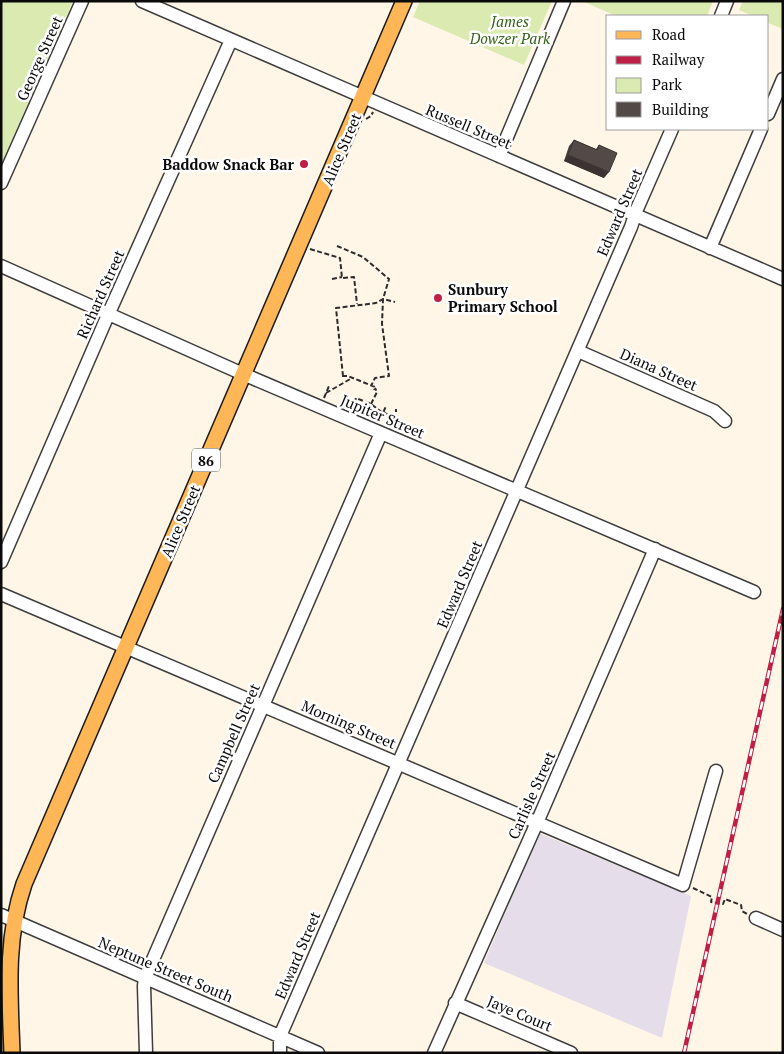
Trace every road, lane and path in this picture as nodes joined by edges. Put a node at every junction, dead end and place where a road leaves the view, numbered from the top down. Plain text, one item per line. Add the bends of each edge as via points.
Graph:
1 (82, 1) edge
2 (142, 1) edge
3 (404, 1) edge
4 (564, 1) edge
5 (727, 1) edge
6 (721, 15) edge
7 (231, 40) junction
8 (783, 79) edge
9 (363, 98) junction
10 (769, 112) edge
11 (672, 130) edge
12 (761, 130) edge
13 (499, 156) junction
14 (1, 183) edge
15 (635, 215) junction
16 (337, 246) dead end
17 (710, 248) junction
18 (310, 249) dead end
19 (1, 266) edge
20 (342, 277) junction
21 (332, 279) dead end
22 (783, 280) edge
23 (383, 299) junction
24 (395, 302) dead end
25 (357, 305) junction
26 (108, 315) junction
27 (578, 351) junction
28 (243, 374) junction
29 (352, 377) junction
30 (329, 386) dead end
31 (371, 386) junction
32 (326, 393) junction
33 (324, 398) dead end
34 (371, 404) junction
35 (386, 406) dead end
36 (396, 409) dead end
37 (352, 410) dead end
38 (383, 412) junction
39 (394, 420) junction
40 (725, 420) dead end
41 (386, 430) junction
42 (517, 491) junction
43 (655, 550) junction
44 (1, 562) edge
45 (754, 592) dead end
46 (1, 594) edge
47 (126, 647) junction
48 (263, 705) junction
49 (398, 763) junction
50 (716, 772) dead end
51 (536, 823) junction
52 (687, 886) junction
53 (7, 918) edge
54 (756, 918) joint
55 (783, 930) edge
56 (145, 978) junction
57 (455, 1003) junction
58 (280, 1036) junction
59 (12, 1053) edge
60 (146, 1053) edge
61 (280, 1053) edge
62 (318, 1053) edge
63 (434, 1053) edge
64 (571, 1053) edge

1 - 14 street, George Street
2 - 7 street, Russell Street
3 - 9 main road, Alice Street / 86
4 - 13 street
5 - 6 street
7 - 9 street, Russell Street
7 - 26 street, Richard Street
8 - 10 street
9 - 13 street, Russell Street
9 - 28 main road, Alice Street / 86
11 - 15 street, Edward Street
12 - 17 street
13 - 15 street, Russell Street
15 - 17 street, Russell Street
15 - 27 street, Edward Street
16 - 23 path via 363,257 389,279
17 - 22 street, Russell Street
18 - 20 path via 340,258
19 - 26 street, Jupiter Street
20 - 21 path
20 - 25 path via 354,277
23 - 24 path
23 - 25 path
23 - 31 path via 382,324 389,376 375,378
25 - 29 path via 336,308 342,376
26 - 28 street, Jupiter Street
26 - 44 street, Richard Street
27 - 40 street, Diana Street via 714,411
27 - 42 street, Edward Street
28 - 41 street, Jupiter Street
28 - 47 main road, Alice Street / 86
29 - 31 path
29 - 32 path
30 - 32 path
31 - 34 path via 377,392
32 - 33 path
34 - 37 path via 356,398
34 - 38 path
35 - 38 path
36 - 39 path
38 - 39 path
39 - 41 path
41 - 42 street, Jupiter Street
41 - 48 street, Campbell Street
42 - 43 street, Jupiter Street
42 - 49 street, Edward Street
43 - 45 street, Jupiter Street
43 - 51 street, Carlisle Street
46 - 47 street, Morning Street
47 - 48 street, Morning Street
47 - 53 main road, Alice Street / 86
48 - 49 street, Morning Street
48 - 56 street, Campbell Street
49 - 51 street, Morning Street
49 - 58 street, Edward Street
50 - 52 street
51 - 52 street, Morning Street
51 - 57 street, Carlisle Street
52 - 54 path via 712,897 711,902 724,904 725,899 741,905 742,911
53 - 56 street, Neptune Street South
53 - 59 main road, Alice Street / 86 via 11,939
54 - 55 street
56 - 58 street, Neptune Street South
56 - 60 street, Campbell Street
57 - 63 street, Carlisle Street
57 - 64 street, Jaye Court
58 - 61 street, Edward Street
58 - 62 street, Neptune Street South

